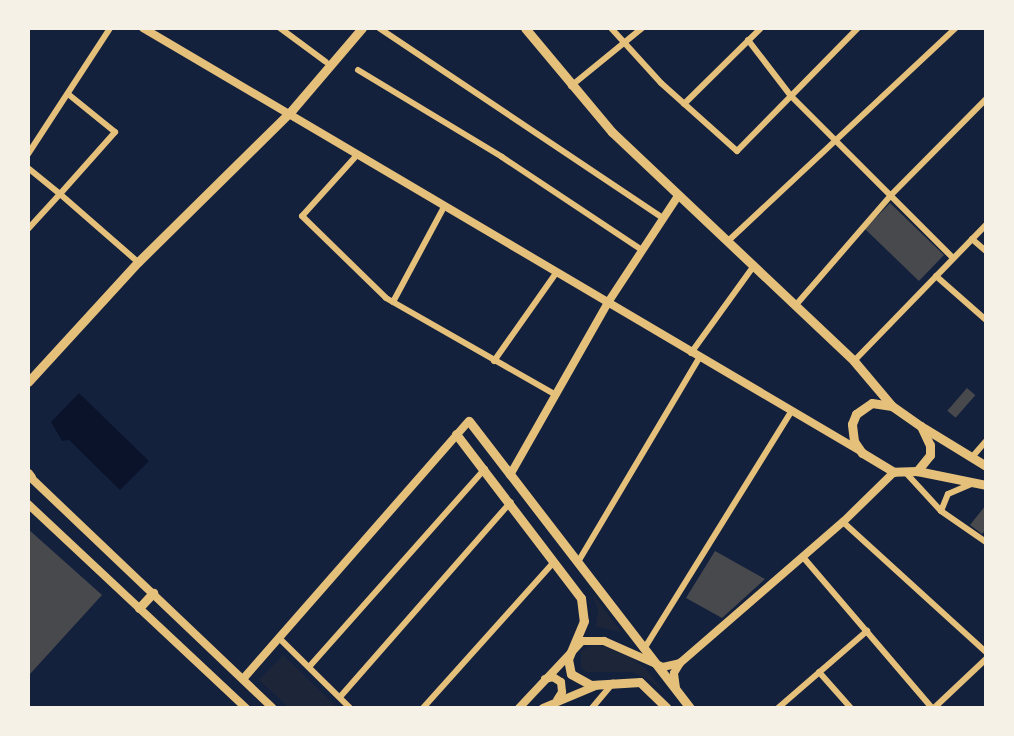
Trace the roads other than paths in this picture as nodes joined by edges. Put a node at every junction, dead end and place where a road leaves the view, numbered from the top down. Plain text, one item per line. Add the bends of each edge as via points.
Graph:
1 (110, 28) edge
2 (143, 28) edge
3 (280, 28) edge
4 (356, 28) edge
5 (362, 28) edge
6 (379, 28) edge
7 (525, 28) edge
8 (611, 28) edge
9 (642, 28) edge
10 (761, 28) edge
11 (858, 28) edge
12 (956, 28) edge
13 (748, 40) junction
14 (624, 45) junction
15 (326, 62) junction
16 (358, 70) dead end
17 (571, 86) junction
18 (68, 94) junction
19 (791, 96) junction
20 (986, 99) edge
21 (684, 104) junction
22 (285, 113) junction
23 (837, 143) junction
24 (28, 154) edge
25 (357, 155) junction
26 (28, 168) edge
27 (60, 194) junction
28 (891, 195) junction
29 (678, 196) junction
30 (444, 207) junction
31 (663, 218) junction
32 (986, 225) edge
33 (28, 229) edge
34 (972, 239) junction
35 (726, 242) junction
36 (642, 250) junction
37 (986, 251) edge
38 (953, 258) junction
39 (138, 262) junction
40 (753, 267) junction
41 (556, 273) junction
42 (936, 276) junction
43 (393, 302) junction
44 (607, 304) junction
45 (795, 306) junction
46 (986, 320) edge
47 (691, 353) junction
48 (699, 358) junction
49 (494, 361) junction
50 (854, 361) junction
51 (28, 382) edge
52 (555, 395) junction
53 (892, 406) junction
54 (790, 412) junction
55 (470, 421) joint
56 (921, 426) junction
57 (456, 434) junction
58 (986, 441) edge
59 (862, 453) junction
60 (973, 456) junction
61 (986, 466) edge
62 (486, 469) junction
63 (917, 471) junction
64 (894, 472) junction
65 (907, 474) junction
66 (29, 475) edge
67 (510, 475) junction
68 (985, 485) edge
69 (498, 486) junction
70 (511, 502) junction
71 (28, 504) edge
72 (941, 511) junction
73 (843, 522) junction
74 (986, 542) edge
75 (803, 557) junction
76 (555, 561) junction
77 (578, 562) junction
78 (153, 593) junction
79 (139, 608) junction
80 (867, 631) junction
81 (279, 638) junction
82 (574, 645) junction
83 (644, 649) junction
84 (986, 652) edge
85 (986, 659) edge
86 (681, 663) junction
87 (656, 664) junction
88 (309, 667) junction
89 (819, 672) junction
90 (243, 679) junction
91 (544, 679) junction
92 (614, 682) junction
93 (600, 685) junction
94 (677, 691) junction
95 (340, 698) junction
96 (557, 700) junction
97 (246, 708) edge
98 (273, 708) edge
99 (350, 708) edge
100 (423, 708) edge
101 (519, 708) edge
102 (543, 708) edge
103 (592, 708) edge
104 (667, 708) edge
105 (690, 708) edge
106 (778, 708) edge
107 (851, 708) edge
108 (933, 708) edge

1 - 18 street
2 - 22 street
3 - 15 street
4 - 15 main road
5 - 22 main road
6 - 31 street
7 - 17 main road
8 - 14 street
9 - 14 street
10 - 13 street
11 - 19 street
12 - 23 street
13 - 19 street
13 - 21 street
14 - 17 street
14 - 21 street
15 - 22 main road
16 - 36 street via 502,156
17 - 29 main road
18 - 24 street
18 - 27 street via 115,132
19 - 21 street via 737,151
19 - 23 street
20 - 28 street
22 - 25 street
22 - 39 main road
23 - 28 street
23 - 35 street
25 - 30 street
25 - 43 street via 302,216
26 - 27 street
27 - 33 street
27 - 39 street
28 - 38 street
28 - 45 street
29 - 31 street
29 - 35 main road
30 - 41 street
30 - 43 street
31 - 36 street
32 - 34 street
34 - 37 street
34 - 38 street
35 - 40 main road
36 - 44 street
38 - 42 street
39 - 51 main road
40 - 45 main road
40 - 47 street
41 - 44 street
41 - 49 street
42 - 46 street
42 - 50 street
43 - 49 street
44 - 47 street
44 - 52 street
45 - 50 main road
47 - 48 street
48 - 54 street
48 - 77 street
49 - 52 street
50 - 53 main road
52 - 67 street
53 - 56 main road
53 - 59 main road via 872,403 856,414 851,433
54 - 59 street
54 - 83 street
55 - 57 street
55 - 67 main road
56 - 60 main road
56 - 63 main road via 930,455
57 - 62 main road
57 - 81 street
58 - 60 street
59 - 64 main road
60 - 61 main road
62 - 69 main road
62 - 88 street
63 - 65 main road
63 - 68 main road
64 - 65 main road
64 - 73 street
65 - 72 street
66 - 78 street
67 - 69 main road
67 - 77 main road
68 - 72 street via 953,490
69 - 70 main road
70 - 76 main road
70 - 95 street
71 - 79 street
72 - 74 street
73 - 75 street
73 - 84 street
75 - 80 street
75 - 86 street
76 - 82 main road via 585,608
76 - 100 street
77 - 83 main road
78 - 79 main road
78 - 90 street
79 - 97 street
80 - 89 street
80 - 108 street
81 - 88 street
81 - 90 street
82 - 87 street via 590,639 604,641
82 - 91 street
82 - 93 main road via 568,659 571,674 584,684
83 - 87 main road
85 - 108 street
86 - 87 street via 669,667
86 - 94 street via 673,677
87 - 94 main road
88 - 95 street
89 - 106 street
89 - 107 street
90 - 98 street
91 - 96 street via 553,677 561,682 562,692
91 - 101 street
92 - 93 main road
92 - 103 street
92 - 104 main road via 640,682
93 - 96 street
94 - 105 main road
95 - 99 street
96 - 102 street

